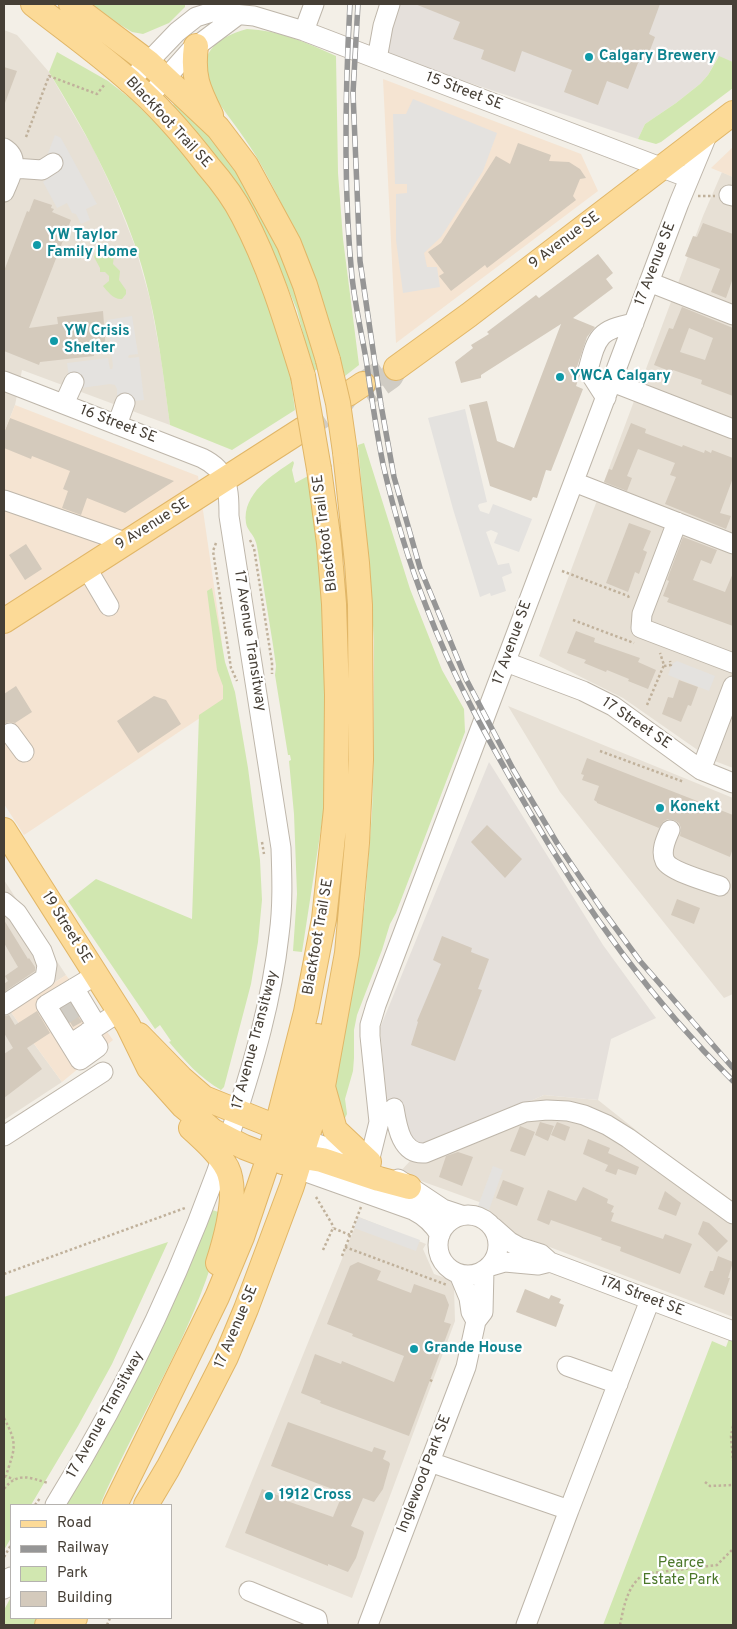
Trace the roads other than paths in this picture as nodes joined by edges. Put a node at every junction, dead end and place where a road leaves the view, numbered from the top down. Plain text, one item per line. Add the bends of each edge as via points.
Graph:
1 (33, 4) edge
2 (71, 4) edge
3 (314, 4) edge
4 (379, 4) edge
5 (390, 4) edge
6 (232, 10) edge
7 (382, 26) junction
8 (304, 31) junction
9 (196, 46) junction
10 (377, 59) junction
11 (148, 62) junction
12 (165, 78) junction
13 (120, 80) junction
14 (148, 98) junction
15 (733, 113) edge
16 (218, 128) junction
17 (708, 133) junction
18 (10, 157) edge
19 (53, 163) dead end
20 (662, 168) junction
21 (691, 186) junction
22 (4, 192) edge
23 (649, 282) junction
24 (733, 315) edge
25 (634, 323) junction
26 (396, 368) dead end
27 (4, 381) edge
28 (74, 382) dead end
29 (609, 390) junction
30 (125, 403) dead end
31 (64, 404) junction
32 (117, 424) junction
33 (303, 429) tunnel mouth
34 (733, 429) edge
35 (226, 479) junction
36 (574, 482) junction
37 (4, 500) edge
38 (676, 522) junction
39 (125, 542) junction
40 (733, 544) edge
41 (86, 567) junction
42 (109, 606) dead end
43 (4, 621) edge
44 (506, 662) junction
45 (733, 662) edge
46 (733, 686) edge
47 (701, 770) junction
48 (733, 783) edge
49 (4, 830) edge
50 (670, 830) dead end
51 (720, 886) dead end
52 (4, 902) edge
53 (96, 975) junction
54 (67, 996) junction
55 (4, 1005) edge
56 (123, 1019) junction
57 (84, 1032) junction
58 (103, 1072) dead end
59 (323, 1086) junction
60 (394, 1108) dead end
61 (237, 1112) junction
62 (4, 1136) edge
63 (295, 1147) junction
64 (225, 1149) junction
65 (269, 1157) junction
66 (369, 1162) junction
67 (409, 1187) junction
68 (733, 1214) edge
69 (461, 1215) junction
70 (493, 1227) junction
71 (440, 1235) junction
72 (550, 1262) junction
73 (486, 1269) junction
74 (455, 1281) junction
75 (650, 1300) junction
76 (476, 1321) junction
77 (733, 1331) edge
78 (567, 1366) dead end
79 (181, 1371) junction
80 (618, 1384) junction
81 (430, 1462) junction
82 (50, 1498) edge
83 (115, 1504) edge
84 (147, 1504) edge
85 (569, 1510) junction
86 (249, 1591) dead end
87 (318, 1625) edge
88 (368, 1625) edge
89 (526, 1625) edge

1 - 13 main road, Blackfoot Trail SE
2 - 11 main road, Blackfoot Trail SE
3 - 8 street
4 - 7 street
5 - 7 street
6 - 8 street, 15 Street SE
6 - 9 street
6 - 11 street, 15 Street SE via 196,18 177,32
7 - 10 street
8 - 10 street, 15 Street SE
9 - 12 street
9 - 16 main road via 195,79
10 - 20 street, 15 Street SE
11 - 12 main road, Blackfoot Trail SE
11 - 13 street, 15 Street SE
12 - 14 street
12 - 16 main road, Blackfoot Trail SE
13 - 14 main road, Blackfoot Trail SE
14 - 63 main road, Blackfoot Trail SE, bridge via 217,177 242,214 263,256 303,376 319,469 329,543 336,645 336,809 324,919 311,984
15 - 17 main road, 9 Avenue SE
16 - 59 main road, Blackfoot Trail SE, bridge via 246,165 289,244 306,285 328,360 345,452 360,605 360,760 357,844 347,953
17 - 20 main road, 9 Avenue SE
17 - 21 street, 17 Avenue SE
18 - 19 street via 42,170
18 - 22 street
20 - 21 street, 15 Street SE
20 - 26 main road, 9 Avenue SE
21 - 23 street, 17 Avenue SE
23 - 24 street
23 - 25 street, 17 Avenue SE
25 - 29 street, 17 Avenue SE
25 - 29 street via 613,327 602,335 592,358 588,370
27 - 31 street, 16 Street SE
28 - 31 street
29 - 34 street
29 - 36 street, 17 Avenue SE
30 - 32 street
31 - 32 street, 16 Street SE
32 - 35 street, 16 Street SE via 214,464
33 - 35 main road, 9 Avenue SE
35 - 39 main road, 9 Avenue SE
35 - 61 street, 17 Avenue Transitway via 229,516 278,825 282,876 280,934 272,981 260,1037
36 - 38 street
36 - 44 street, 17 Avenue SE
37 - 39 street
38 - 40 street
38 - 45 street via 642,614 638,636
39 - 41 main road, 9 Avenue SE
41 - 42 street
41 - 43 main road, 9 Avenue SE
44 - 47 street, 17 Street SE via 613,706
44 - 66 street, 17 Avenue SE via 370,1025 380,1122
46 - 47 street
47 - 48 street, 17 Street SE
49 - 53 main road, 19 Street SE
50 - 51 street via 664,861 677,870
52 - 55 street via 17,913 42,951 47,965 44,978
53 - 54 street
53 - 56 main road, 19 Street SE
54 - 57 street
54 - 57 street via 46,1005
56 - 57 street
56 - 61 main road, 19 Street SE via 204,1098
56 - 64 main road, 19 Street SE via 166,1101 209,1144
58 - 62 street
59 - 63 main road, Blackfoot Trail SE
59 - 66 main road via 335,1130
60 - 68 street via 398,1132 404,1144 420,1154 526,1112 568,1111 584,1115 628,1138
61 - 63 main road, 19 Street SE
61 - 64 street, 17 Avenue Transitway
63 - 65 main road
63 - 66 street
63 - 67 main road via 322,1160
63 - 71 street via 425,1216
63 - 84 main road, 17 Avenue SE via 246,1309 226,1357
64 - 65 main road
64 - 79 main road via 232,1192 224,1246
64 - 82 street, 17 Avenue Transitway via 160,1312 117,1399
65 - 79 main road, 17 Avenue SE via 221,1289
66 - 67 street
67 - 69 street via 443,1209
69 - 70 street via 483,1218
69 - 71 street via 446,1224
70 - 72 street, 17A Street SE via 510,1242 541,1254
70 - 73 street via 498,1241 497,1255
71 - 74 street via 441,1258 452,1270
72 - 73 street, 17A Street SE via 538,1265 505,1262
72 - 75 street, 17A Street SE
73 - 74 street
73 - 76 street, Inglewood Park SE via 483,1312
74 - 76 street, Inglewood Park SE via 469,1298
75 - 77 street, 17A Street SE
75 - 80 street
76 - 81 street, Inglewood Park SE via 466,1367
78 - 80 street
79 - 83 main road, 17 Avenue SE
80 - 85 street
81 - 85 street
81 - 88 street, Inglewood Park SE
85 - 89 street
86 - 87 street via 317,1619

